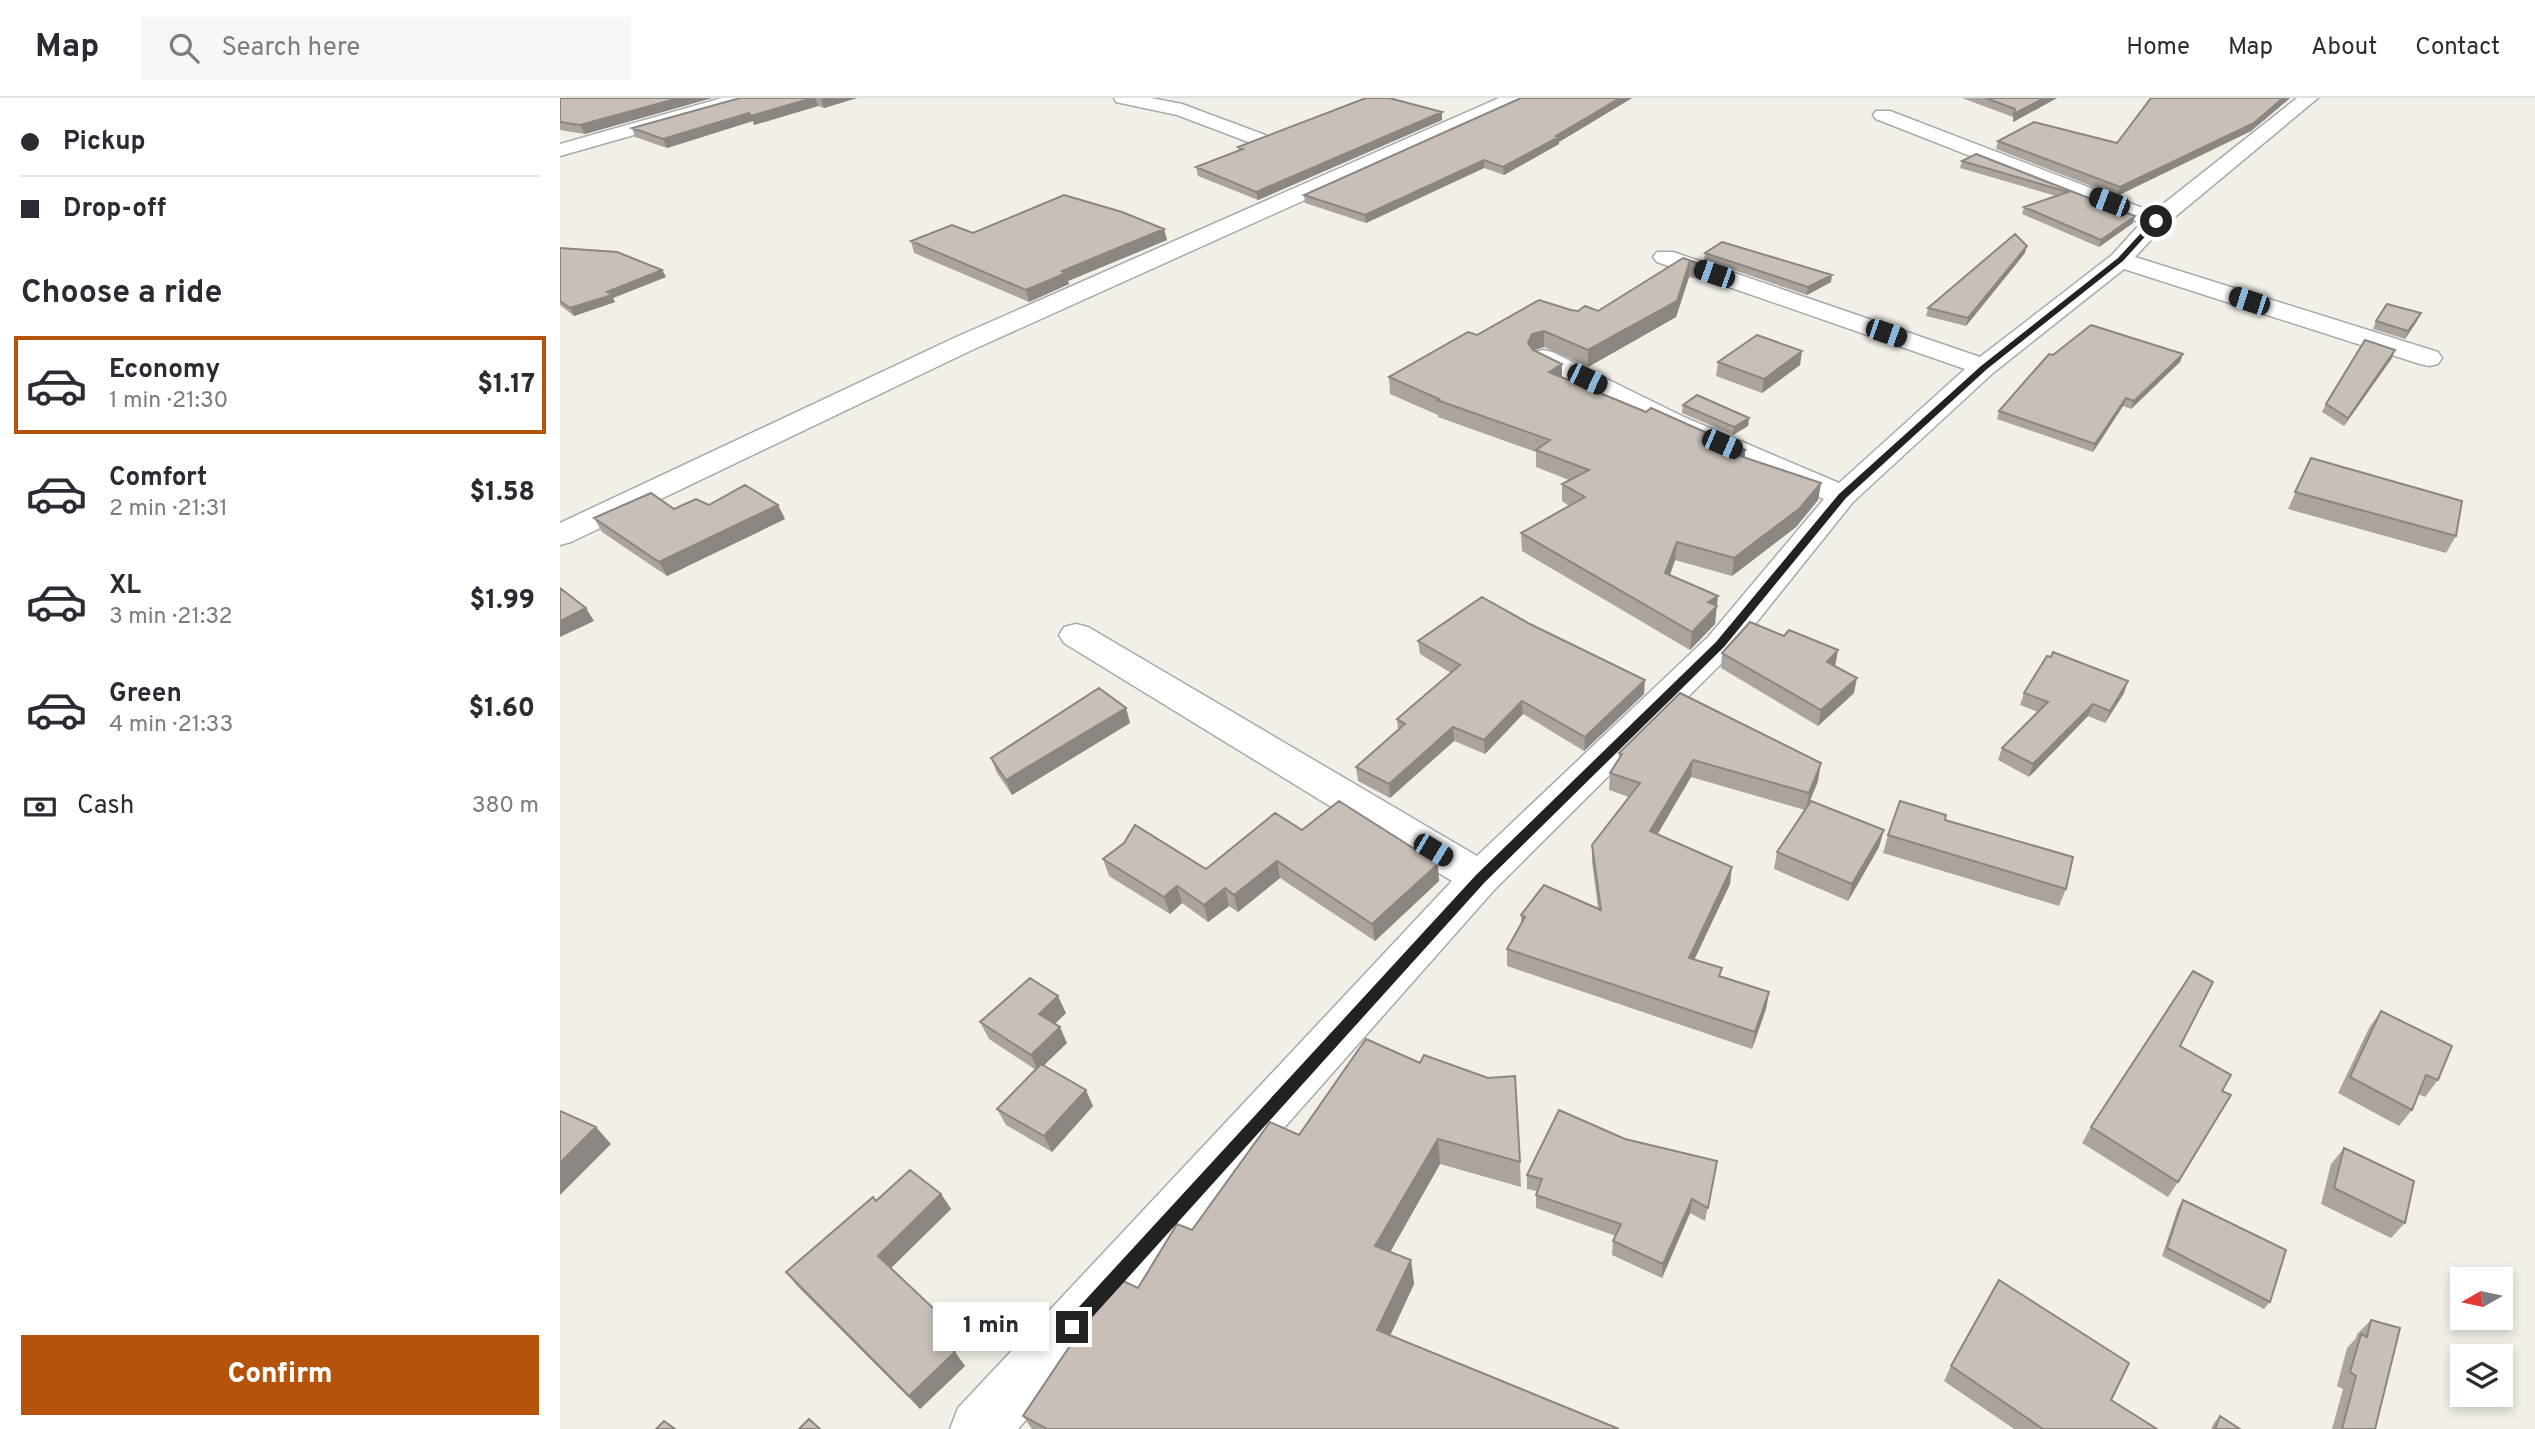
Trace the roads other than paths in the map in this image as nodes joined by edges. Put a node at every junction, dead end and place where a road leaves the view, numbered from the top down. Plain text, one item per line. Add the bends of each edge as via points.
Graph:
1 (743, 98) edge
2 (1122, 98) edge
3 (1515, 98) edge
4 (2309, 98) edge
5 (667, 101) edge
6 (703, 110) junction
7 (1883, 115) dead end
8 (1258, 139) edge
9 (560, 150) edge
10 (2156, 221) junction
11 (1665, 257) dead end
12 (2120, 260) junction
13 (1543, 358) edge
14 (2429, 358) dead end
15 (1984, 367) junction
16 (1842, 496) junction
17 (560, 535) edge
18 (1076, 635) dead end
19 (1480, 878) junction
20 (979, 1429) edge

1 - 6 street
2 - 8 street via 1182,110
3 - 17 street via 976,338
4 - 10 street
5 - 6 street
6 - 9 street
7 - 10 street
10 - 12 street
11 - 15 street
12 - 14 street
12 - 15 street
13 - 16 street via 1674,423
15 - 16 street
16 - 19 street via 1720,645
18 - 19 street
19 - 20 street

